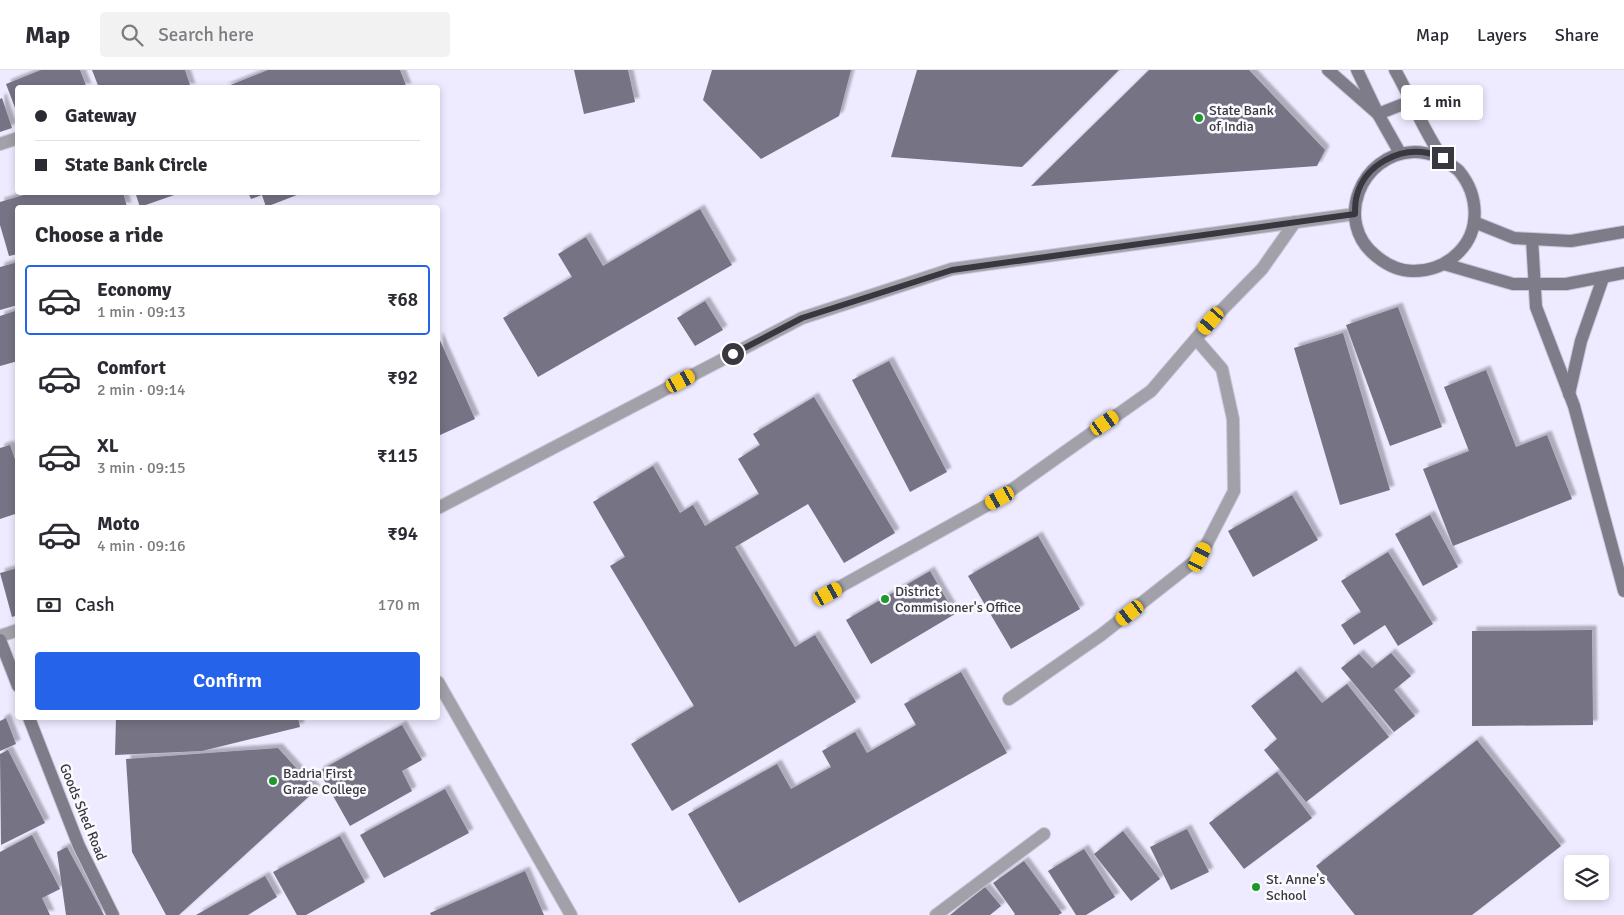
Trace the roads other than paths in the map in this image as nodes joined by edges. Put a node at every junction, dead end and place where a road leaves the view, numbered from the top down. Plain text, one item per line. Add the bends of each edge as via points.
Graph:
1 (1328, 70) edge
2 (1357, 70) edge
3 (1395, 70) edge
4 (1411, 102) junction
5 (1378, 114) junction
6 (15, 139) edge
7 (0, 144) edge
8 (1400, 153) junction
9 (1443, 158) junction
10 (1355, 214) junction
11 (1295, 222) junction
12 (1474, 222) junction
13 (1624, 232) edge
14 (1532, 239) junction
15 (1444, 264) junction
16 (1624, 273) edge
17 (1603, 278) junction
18 (1534, 284) junction
19 (1196, 339) junction
20 (1569, 394) junction
21 (440, 507) edge
22 (1624, 592) edge
23 (828, 594) dead end
24 (15, 631) edge
25 (0, 636) edge
26 (0, 640) edge
27 (15, 678) edge
28 (440, 686) edge
29 (1008, 698) dead end
30 (31, 720) edge
31 (1044, 834) dead end
32 (113, 915) edge
33 (571, 915) edge
34 (936, 915) edge

1 - 5 street
2 - 5 street
3 - 4 street
4 - 5 street
4 - 9 street
5 - 8 street
6 - 7 street
8 - 9 street via 1429,153
8 - 10 street via 1381,162 1366,176 1357,194
9 - 12 street via 1469,185 1475,203
10 - 11 street
10 - 15 street via 1358,234 1369,251 1385,264 1404,271 1424,271
11 - 19 street via 1262,269
11 - 21 street via 952,270 802,318
12 - 14 street via 1514,238
12 - 15 street via 1468,239
13 - 14 street via 1570,241
14 - 18 street
15 - 18 street via 1513,284
16 - 17 street
17 - 18 street via 1566,284
17 - 20 street via 1581,341
18 - 20 street via 1536,307
19 - 23 street via 1151,391 1000,498
19 - 29 street via 1222,369 1234,437 1234,491 1200,557 1101,635
20 - 22 street
24 - 25 street
26 - 27 street
28 - 33 street
30 - 32 street, Goods Shed Road via 79,846
31 - 34 street

